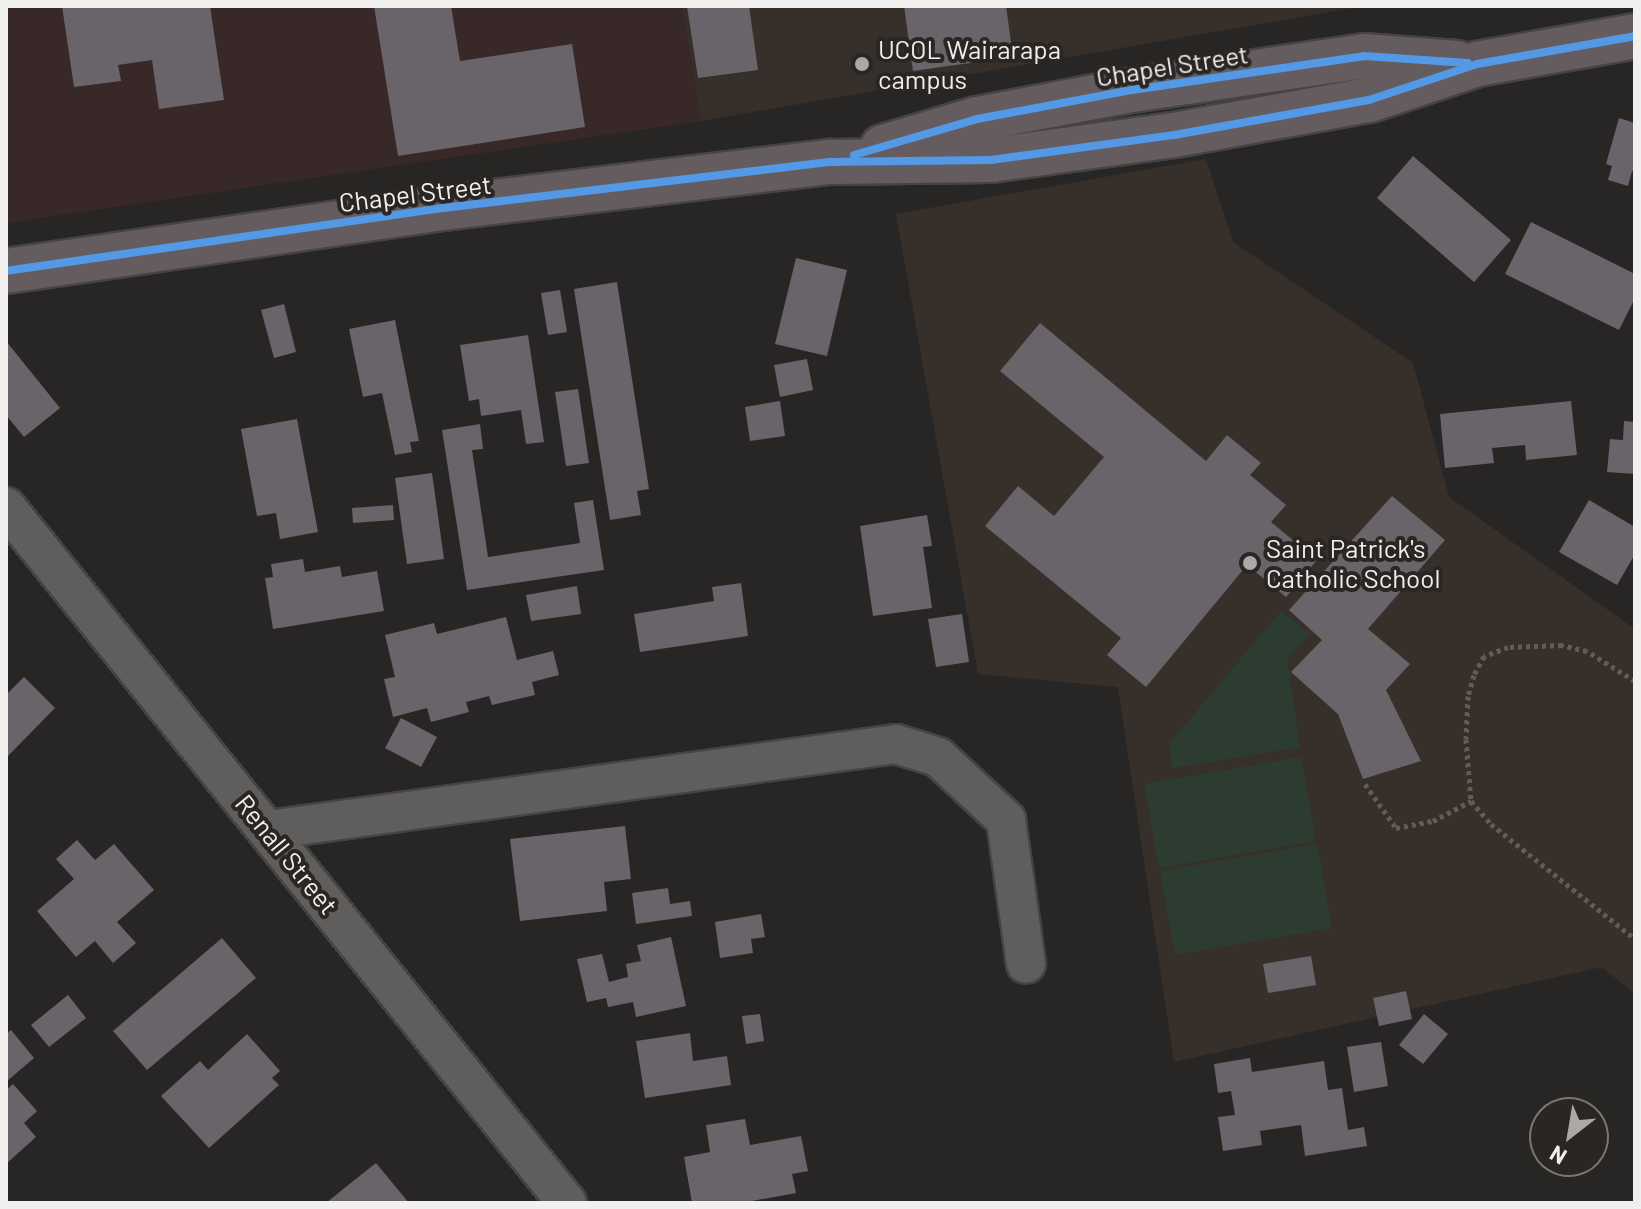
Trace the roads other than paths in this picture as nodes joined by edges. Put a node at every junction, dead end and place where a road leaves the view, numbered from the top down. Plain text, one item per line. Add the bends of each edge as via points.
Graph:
1 (1635, 36) edge
2 (1477, 64) junction
3 (1025, 110) junction
4 (1102, 146) junction
5 (831, 162) junction
6 (6, 271) edge
7 (6, 507) edge
8 (268, 830) junction
9 (1026, 964) dead end
10 (567, 1203) edge

1 - 2 highway, Chapel Street
2 - 3 highway, Chapel Street via 1364,56
2 - 4 highway, Chapel Street via 1369,100
3 - 4 street via 1080,115 1095,126
3 - 5 highway, Chapel Street
4 - 5 highway, Chapel Street via 991,160
5 - 6 highway, Chapel Street via 443,208
7 - 8 street, Renall Street
8 - 9 street via 896,744 938,757 1006,820
8 - 10 street, Renall Street

